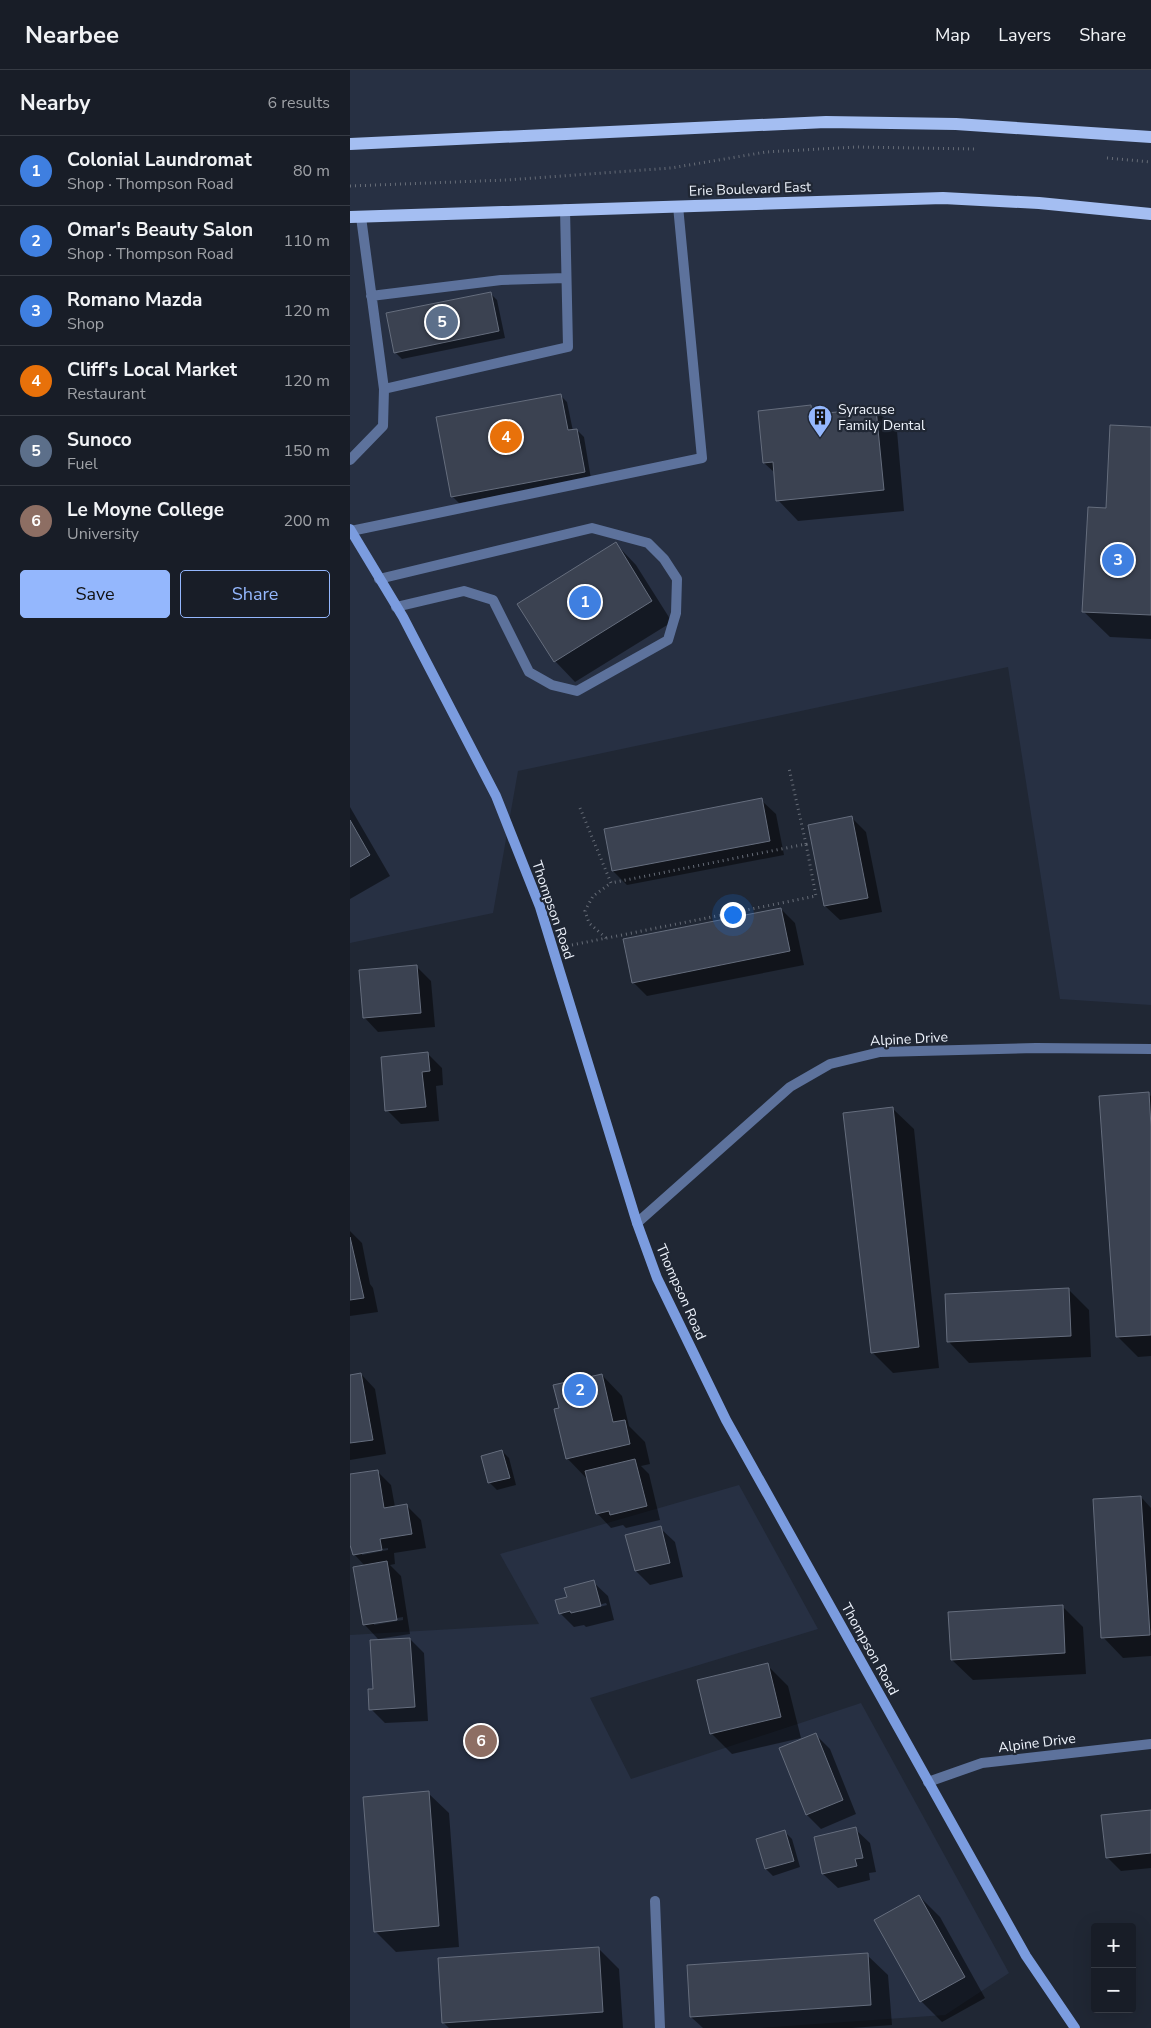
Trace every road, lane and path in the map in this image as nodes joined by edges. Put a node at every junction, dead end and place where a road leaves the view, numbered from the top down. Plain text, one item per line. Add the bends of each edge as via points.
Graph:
1 (1151, 137) edge
2 (350, 144) edge
3 (981, 149) dead end
4 (1097, 157) dead end
5 (1151, 162) edge
6 (350, 186) edge
7 (678, 206) junction
8 (565, 209) junction
9 (1151, 214) edge
10 (356, 217) edge
11 (566, 278) junction
12 (371, 296) junction
13 (384, 389) junction
14 (350, 460) edge
15 (351, 530) edge
16 (379, 579) junction
17 (396, 607) junction
18 (789, 768) dead end
19 (580, 808) dead end
20 (806, 844) junction
21 (611, 882) junction
22 (606, 938) junction
23 (553, 949) junction
24 (1151, 1049) edge
25 (637, 1223) junction
26 (1151, 1744) edge
27 (928, 1782) junction
28 (655, 1901) dead end
29 (660, 2028) edge
30 (1075, 2028) edge

1 - 2 main road via 956,124 826,122
3 - 6 path via 856,147 766,152 671,168 507,180
4 - 5 path
7 - 8 main road, Erie Boulevard East
7 - 9 main road, Erie Boulevard East via 943,198
7 - 15 street via 702,458
8 - 10 main road, Erie Boulevard East
8 - 11 street
10 - 12 street
11 - 12 street via 501,280
11 - 13 street via 568,347
12 - 13 street
13 - 14 street via 382,426
15 - 16 street, Thompson Road
16 - 17 street, Thompson Road
16 - 17 street via 592,528 648,543 677,579 676,613 668,640 577,691 552,685 529,672 494,600 464,591
17 - 23 street, Thompson Road via 496,796
18 - 20 path
19 - 21 path
20 - 21 path
20 - 22 path via 816,896
21 - 22 path via 593,896 585,911 589,923
22 - 23 path
23 - 25 street, Thompson Road
24 - 25 street, Alpine Drive via 880,1052 830,1064 790,1087
25 - 27 street, Thompson Road via 656,1278 726,1420
26 - 27 street, Alpine Drive via 982,1763
27 - 30 street, Thompson Road via 1026,1956
28 - 29 street

